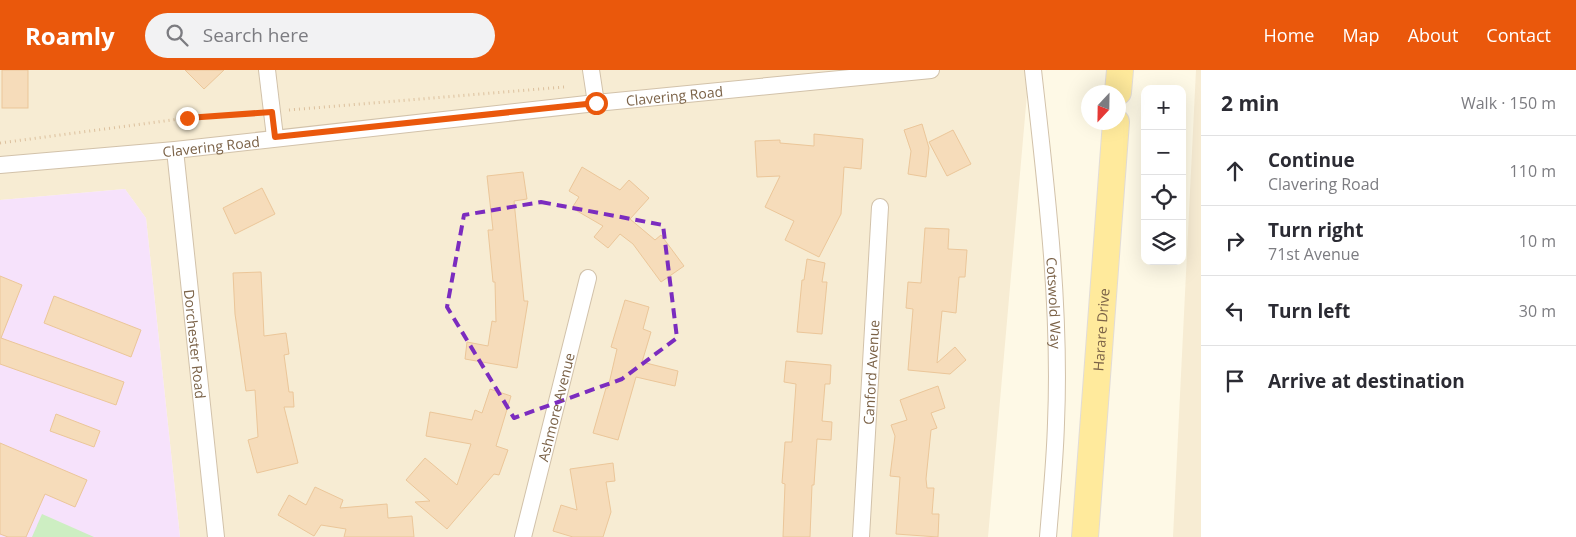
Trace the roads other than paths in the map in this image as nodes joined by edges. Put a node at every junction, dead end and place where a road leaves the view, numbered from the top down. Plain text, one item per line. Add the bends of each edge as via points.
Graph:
1 (267, 70) edge
2 (931, 70) edge
3 (1033, 70) edge
4 (1120, 70) edge
5 (896, 72) edge
6 (592, 77) edge
7 (1119, 85) edge
8 (596, 103) junction
9 (1115, 130) edge
10 (275, 137) junction
11 (175, 150) junction
12 (0, 165) edge
13 (880, 207) dead end
14 (588, 278) dead end
15 (216, 537) edge
16 (523, 537) edge
17 (861, 537) edge
18 (1048, 537) edge
19 (1085, 537) edge

1 - 10 street
2 - 5 street, Clavering Road
3 - 18 street, Cotswold Way via 1046,188 1056,355 1056,422
4 - 7 main road
5 - 8 street, Clavering Road
6 - 8 street
8 - 10 street, Clavering Road
9 - 19 main road, Harare Drive
10 - 11 street, Clavering Road
11 - 12 street, Clavering Road
11 - 15 street, Dorchester Road
13 - 17 street, Canford Avenue
14 - 16 street, Ashmore Avenue

